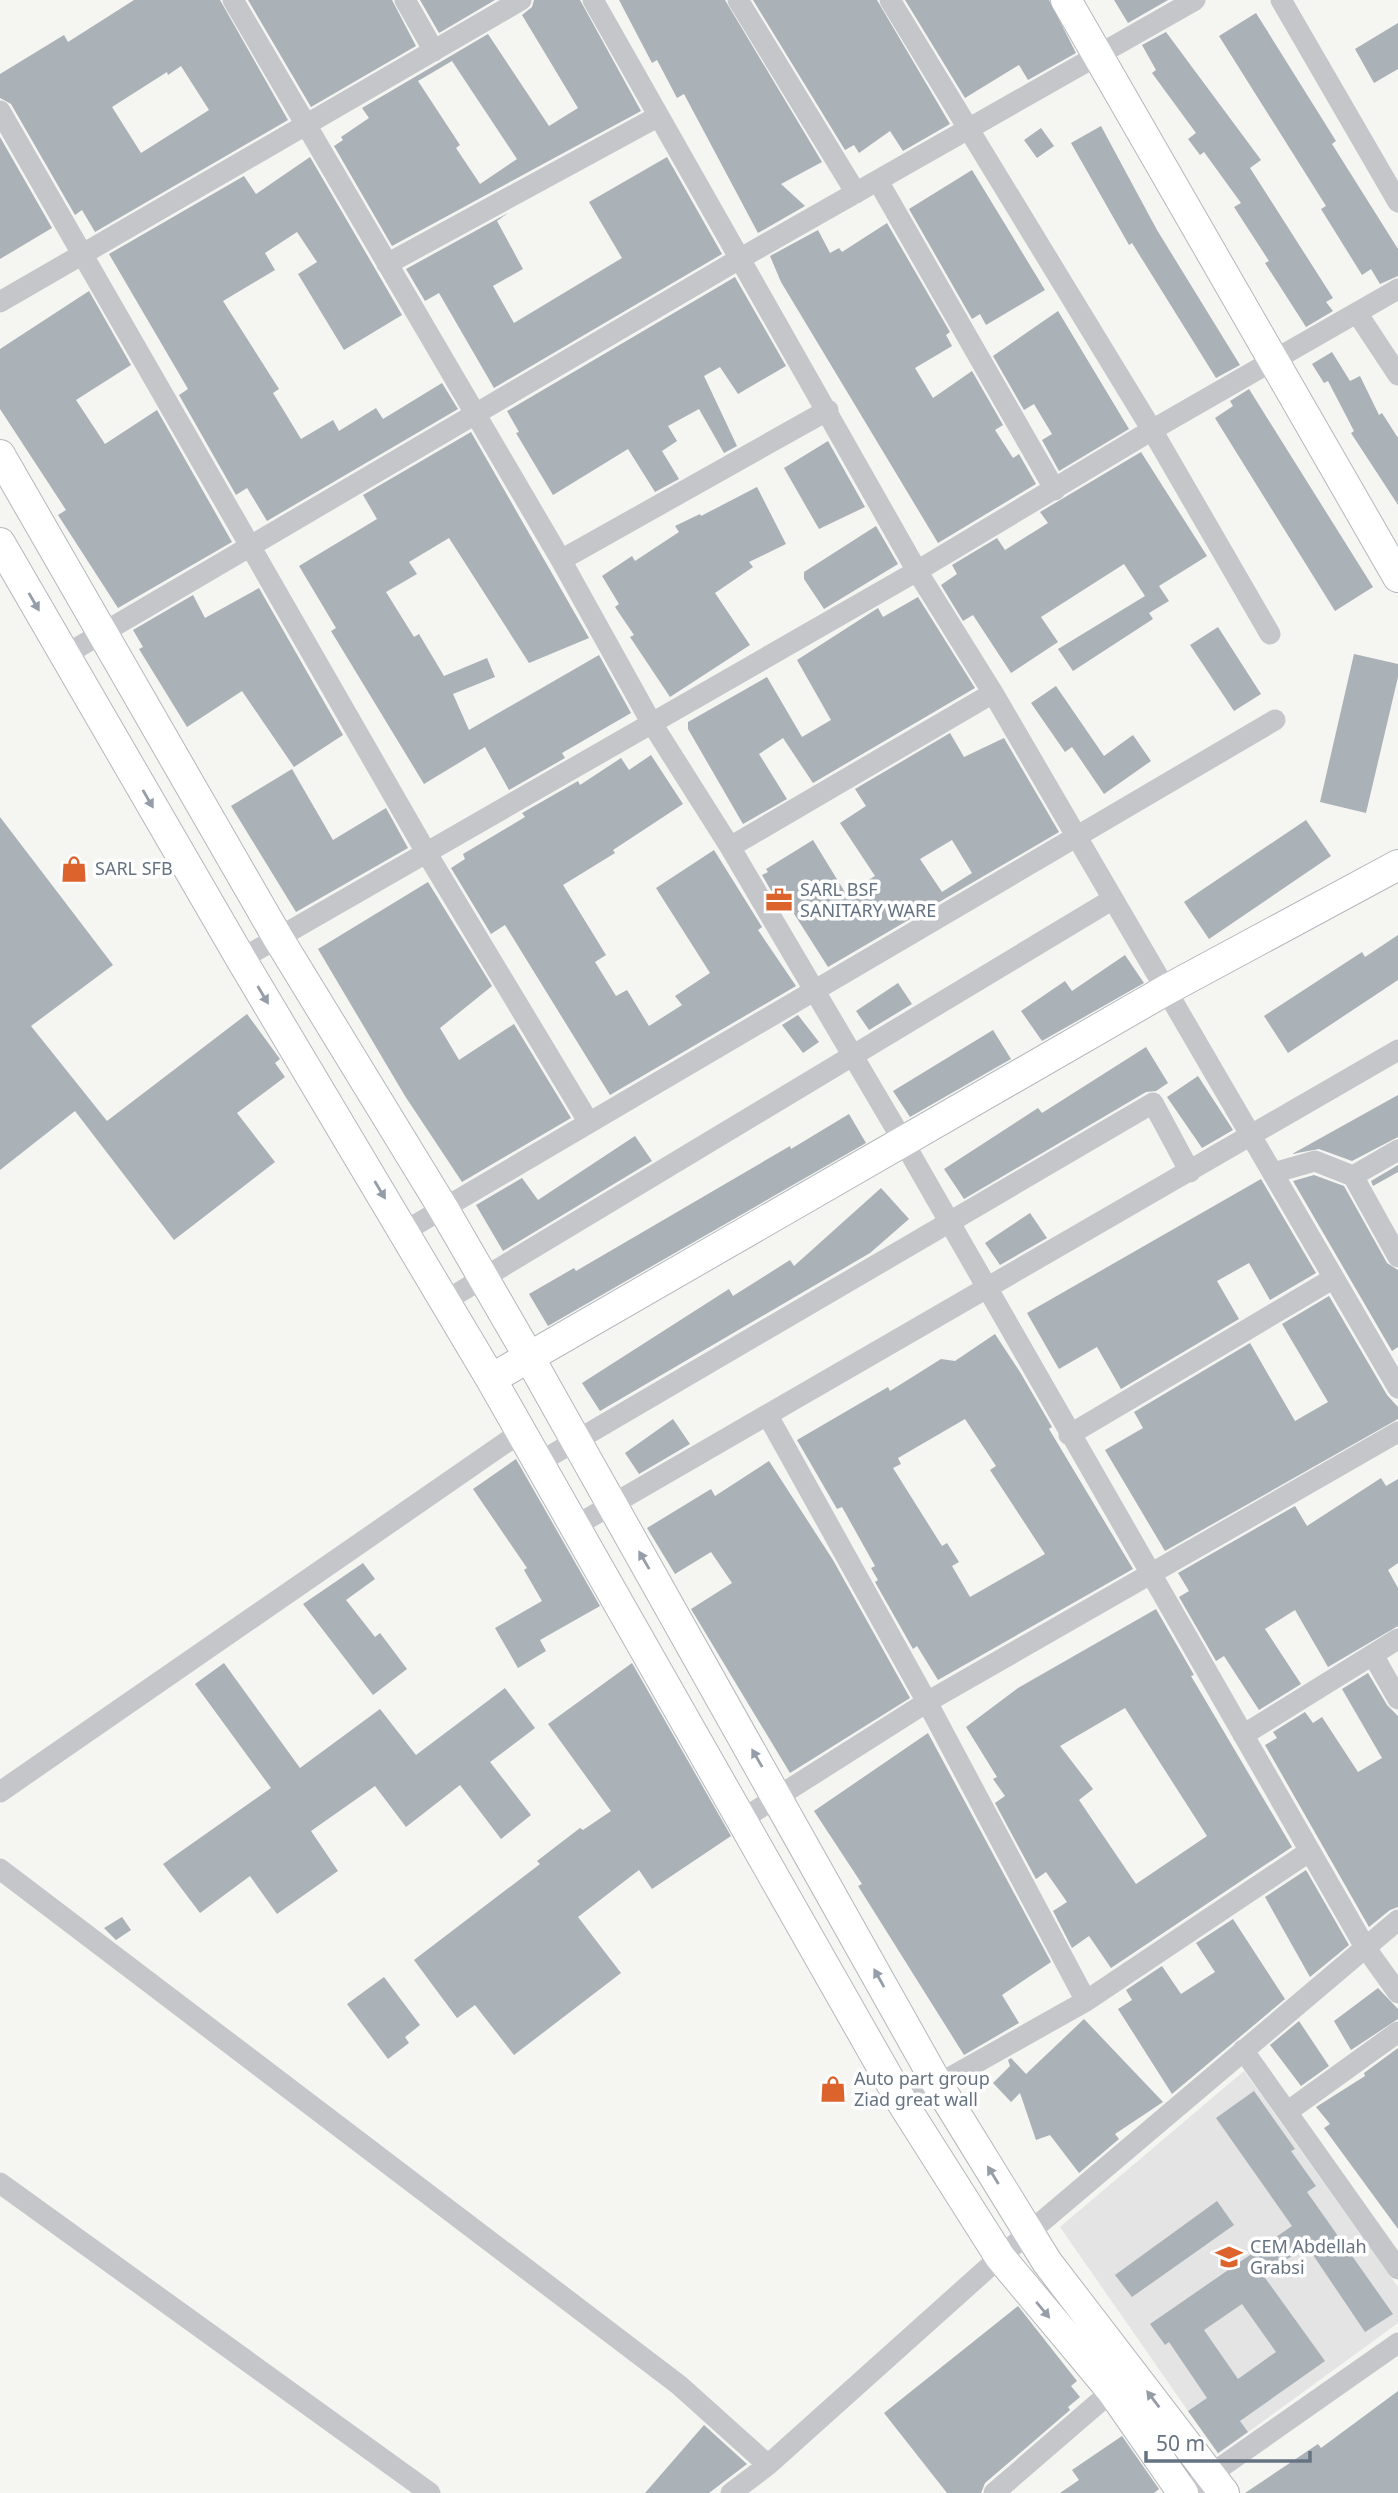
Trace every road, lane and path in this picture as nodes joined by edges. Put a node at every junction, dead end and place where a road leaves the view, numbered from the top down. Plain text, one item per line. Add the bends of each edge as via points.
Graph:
1 (233, 0) edge
2 (405, 0) edge
3 (520, 0) edge
4 (593, 0) edge
5 (738, 0) edge
6 (890, 0) edge
7 (1066, 0) edge
8 (1195, 0) edge
9 (1281, 0) edge
10 (433, 51) junction
11 (1099, 57) junction
12 (0, 111) edge
13 (659, 116) junction
14 (306, 125) junction
15 (968, 130) junction
16 (878, 181) junction
17 (856, 193) junction
18 (1398, 202) edge
19 (83, 255) junction
20 (741, 258) junction
21 (387, 264) junction
22 (1398, 289) edge
23 (0, 302) edge
24 (1357, 313) junction
25 (1272, 362) junction
26 (1398, 375) edge
27 (828, 410) junction
28 (476, 414) junction
29 (1152, 430) junction
30 (0, 455) edge
31 (1055, 490) junction
32 (0, 543) edge
33 (252, 545) junction
34 (561, 560) junction
35 (917, 571) junction
36 (1398, 577) edge
37 (103, 633) junction
38 (1270, 634) dead end
39 (65, 655) junction
40 (993, 693) junction
41 (1275, 720) dead end
42 (651, 722) junction
43 (1077, 836) junction
44 (730, 847) junction
45 (426, 852) junction
46 (1398, 865) edge
47 (1113, 899) junction
48 (278, 938) junction
49 (241, 959) junction
50 (814, 990) junction
51 (1166, 990) junction
52 (1398, 1051) edge
53 (853, 1056) junction
54 (588, 1121) junction
55 (1251, 1137) junction
56 (903, 1141) junction
57 (1398, 1150) edge
58 (1190, 1172) junction
59 (1273, 1173) junction
60 (1353, 1176) junction
61 (443, 1208) junction
62 (951, 1224) junction
63 (405, 1231) junction
64 (1398, 1257) edge
65 (1334, 1278) junction
66 (483, 1279) junction
67 (988, 1290) junction
68 (445, 1301) junction
69 (529, 1357) junction
70 (491, 1379) junction
71 (1398, 1388) edge
72 (768, 1416) junction
73 (1398, 1432) edge
74 (521, 1433) junction
75 (1069, 1435) junction
76 (577, 1441) junction
77 (538, 1463) junction
78 (613, 1504) junction
79 (575, 1526) junction
80 (1150, 1572) junction
81 (1398, 1639) edge
82 (1373, 1654) junction
83 (1398, 1699) edge
84 (927, 1702) junction
85 (1243, 1735) junction
86 (0, 1792) edge
87 (779, 1796) junction
88 (741, 1820) junction
89 (1310, 1851) junction
90 (0, 1869) edge
91 (1398, 1920) edge
92 (1365, 1947) junction
93 (1398, 1993) edge
94 (1086, 2001) junction
95 (1398, 2032) edge
96 (1243, 2050) junction
97 (938, 2085) junction
98 (903, 2104) junction
99 (1287, 2112) junction
100 (0, 2183) edge
101 (1029, 2233) junction
102 (1390, 2242) edge
103 (1000, 2258) junction
104 (1398, 2269) edge
105 (1398, 2343) edge
106 (1112, 2391) junction
107 (768, 2465) junction
108 (1217, 2484) edge
109 (430, 2493) edge
110 (731, 2493) edge
111 (994, 2493) edge
112 (1184, 2493) edge

1 - 14 street
2 - 10 street
3 - 10 street
4 - 13 street
5 - 17 street
6 - 15 street
7 - 11 street
8 - 11 street
9 - 18 street
10 - 14 street
11 - 15 street
11 - 25 street
12 - 19 street
13 - 20 street
13 - 21 street
14 - 19 street
14 - 21 street
15 - 16 street
15 - 29 street
16 - 17 street
16 - 31 street
17 - 20 street
19 - 23 street
19 - 33 street
20 - 27 street
20 - 28 street
21 - 28 street
22 - 24 street
24 - 25 street
24 - 26 street
25 - 29 street
25 - 36 street
27 - 34 street
27 - 35 street
28 - 33 street
28 - 34 street
29 - 31 street
29 - 38 street
30 - 37 street
31 - 35 street
32 -> 39 street
33 - 37 street
33 - 45 street
34 - 42 street
35 - 40 street
35 - 42 street
37 - 39 street
37 - 48 street
39 -> 49 street
40 - 43 street
40 - 44 street
41 - 43 street
42 - 44 street
42 - 45 street
43 - 47 street
43 - 50 street
44 - 50 street
45 - 48 street
45 - 54 street
46 - 51 street
47 - 51 street
47 - 53 street
48 - 49 street
48 - 61 street
49 -> 63 street
50 - 53 street
50 - 54 street
51 - 55 street
51 - 56 street
52 - 55 street
53 - 56 street
53 - 66 street
54 - 61 street
55 - 58 street
55 - 59 street
56 - 62 street
56 - 69 street
57 - 60 street
58 - 62 street via 1153,1103
58 - 67 street
59 - 60 street via 1315,1161
59 - 65 street
60 - 64 street
61 - 63 street
61 - 66 street
62 - 67 street
62 - 76 street
63 - 68 street
65 - 71 street
65 - 75 street
66 - 68 street
66 - 69 street
67 - 72 street
67 - 75 street
68 - 70 street
69 - 70 street
69 - 76 street
70 - 74 street
72 - 78 street
72 - 84 street
73 - 80 street
74 - 77 street
74 - 86 street
75 - 80 street
76 - 77 street
76 - 78 street
77 - 79 street
78 - 79 street
87 -> 78 street
79 - 88 street
80 - 84 street
80 - 85 street
81 - 82 street
82 - 83 street
82 - 85 street
84 - 87 street
84 - 94 street
85 - 89 street
87 - 88 street
97 -> 87 street
88 - 98 street
89 - 92 street
89 - 94 street
90 - 107 street via 668,2376
91 - 92 street
92 - 93 street
92 - 96 street
94 - 97 street
95 - 99 street
96 - 99 street
96 - 101 street
97 - 98 street
101 -> 97 street
98 - 103 street
99 - 102 street
100 - 109 street
101 - 103 street
108 -> 101 street
102 - 104 street
103 -> 106 street
103 - 107 street
105 - 108 street
106 - 111 street
106 - 112 street
107 - 110 street
108 - 112 street

